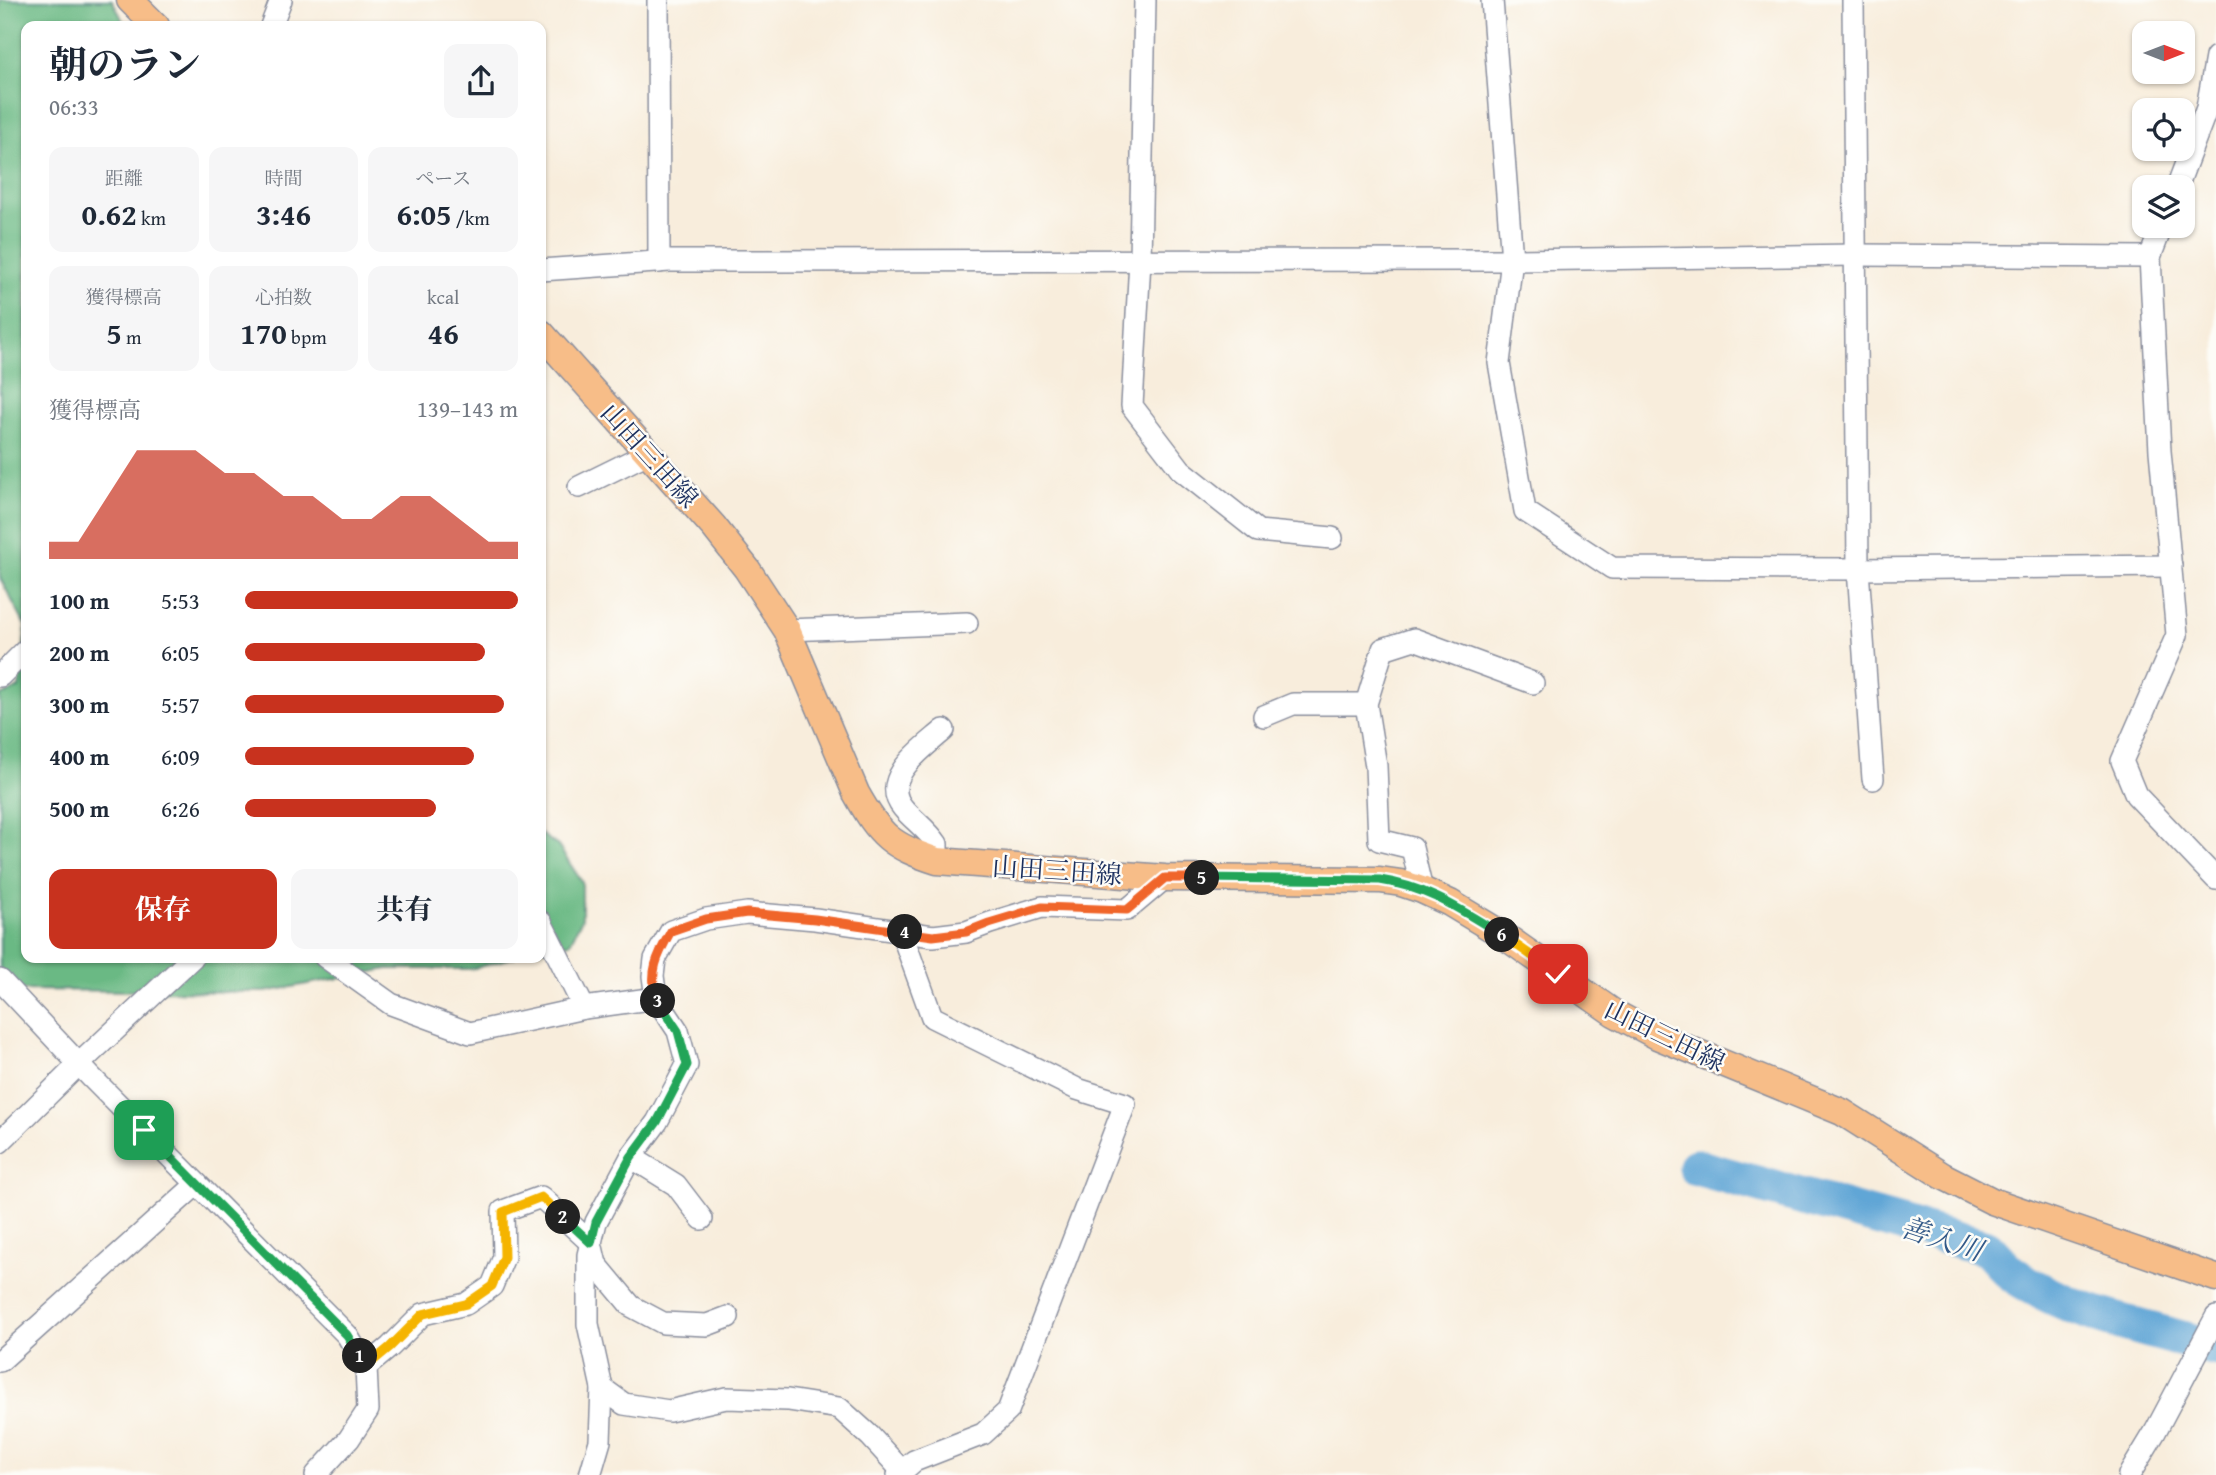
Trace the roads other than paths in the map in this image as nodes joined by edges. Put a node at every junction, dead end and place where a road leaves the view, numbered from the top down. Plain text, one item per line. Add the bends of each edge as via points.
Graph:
1 (130, 0) edge
2 (281, 0) edge
3 (658, 0) edge
4 (1145, 0) edge
5 (1492, 0) edge
6 (1853, 0) edge
7 (151, 21) edge
8 (273, 21) edge
9 (2216, 57) edge
10 (2182, 175) edge
11 (2157, 238) edge
12 (1856, 255) junction
13 (2150, 257) junction
14 (1140, 260) junction
15 (1512, 260) junction
16 (659, 262) junction
17 (546, 270) edge
18 (546, 339) edge
19 (648, 453) junction
20 (579, 487) dead end
21 (1332, 538) dead end
22 (2171, 566) junction
23 (1858, 569) junction
24 (967, 623) dead end
25 (787, 631) junction
26 (21, 655) edge
27 (0, 676) edge
28 (1533, 683) dead end
29 (1366, 704) junction
30 (1264, 716) dead end
31 (944, 730) dead end
32 (1873, 779) dead end
33 (937, 861) junction
34 (1165, 878) junction
35 (2216, 879) edge
36 (1422, 890) junction
37 (901, 931) junction
38 (546, 932) edge
39 (187, 963) edge
40 (333, 963) edge
41 (0, 981) edge
42 (656, 998) junction
43 (584, 1008) junction
44 (79, 1064) junction
45 (0, 1142) edge
46 (631, 1157) junction
47 (197, 1184) junction
48 (702, 1219) dead end
49 (591, 1243) junction
50 (2216, 1278) edge
51 (728, 1317) dead end
52 (2216, 1317) edge
53 (0, 1361) edge
54 (366, 1367) junction
55 (602, 1388) junction
56 (900, 1473) edge
57 (316, 1475) edge
58 (590, 1475) edge
59 (2129, 1475) edge

1 - 7 main road
2 - 8 street
3 - 16 street
4 - 14 street
5 - 15 street
6 - 12 street
9 - 10 street via 2207,108
11 - 13 street
12 - 13 street
12 - 15 street
12 - 23 street
13 - 22 street
14 - 15 street
14 - 16 street
14 - 21 street via 1132,406 1181,470 1258,531
15 - 23 street via 1499,363 1525,511 1612,568
16 - 17 street
18 - 19 main road, 山田三田線
19 - 20 street
19 - 25 main road, 山田三田線 via 747,569
22 - 23 street
22 - 35 street via 2178,635 2122,761 2136,794
23 - 32 street
24 - 25 street
25 - 33 main road, 山田三田線 via 870,817 885,836 906,851
26 - 27 street
28 - 29 street via 1414,639 1383,649
29 - 30 street via 1293,704
29 - 36 street via 1377,766 1378,840 1412,848
31 - 33 street via 897,777 896,793 901,805 937,844
33 - 34 main road, 山田三田線
34 - 36 main road, 山田三田線 via 1380,880
34 - 37 street via 1127,910 1042,907 966,932 933,936
36 - 50 main road, 山田三田線 via 1503,935 1625,1019 1842,1112 1943,1176 1992,1201
37 - 42 street via 747,913 706,919 671,931 655,959
37 - 56 street via 932,1017 1077,1089 1125,1104 1008,1411 983,1434 914,1461
38 - 43 street
39 - 44 street
40 - 43 street via 391,1004 470,1033
41 - 44 street
42 - 43 street
42 - 46 street via 678,1031 687,1065 657,1122
44 - 45 street
44 - 47 street
46 - 48 street via 676,1185
46 - 49 street via 596,1222
47 - 53 street
47 - 54 street via 347,1335
49 - 51 street via 596,1264 631,1306 663,1323 707,1325
49 - 54 street via 541,1197 503,1212 504,1257 492,1286 466,1304 423,1314
49 - 55 street via 588,1324
52 - 59 street
54 - 57 street via 368,1410
55 - 56 street via 624,1404 669,1411 726,1398 839,1408
55 - 58 street via 600,1441

